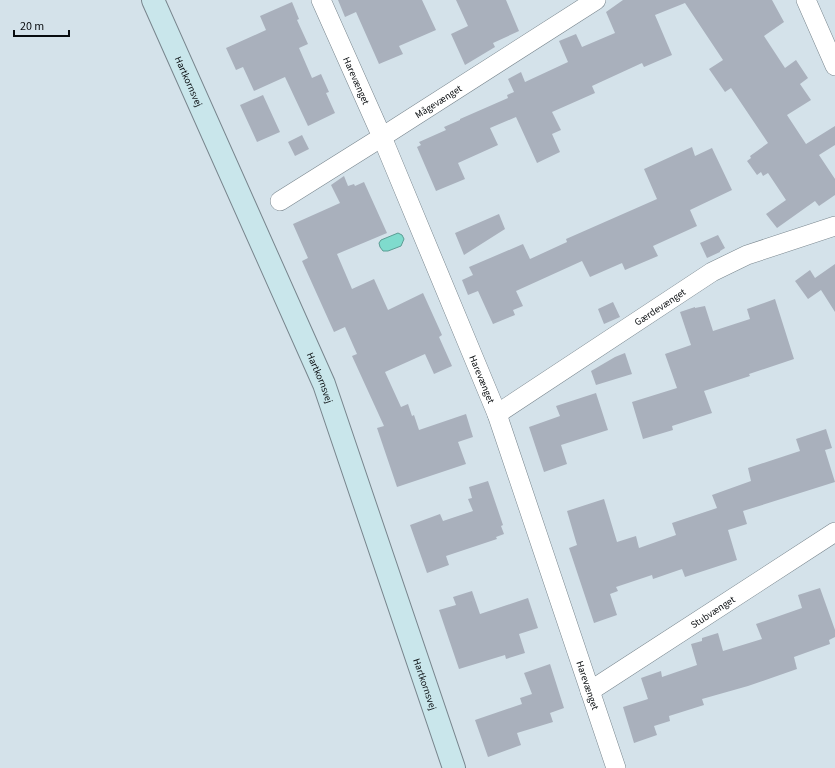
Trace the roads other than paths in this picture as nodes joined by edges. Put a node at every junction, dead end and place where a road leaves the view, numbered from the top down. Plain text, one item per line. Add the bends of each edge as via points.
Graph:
1 (154, 0) edge
2 (321, 0) edge
3 (596, 0) edge
4 (806, 0) edge
5 (835, 66) edge
6 (382, 137) junction
7 (280, 201) dead end
8 (835, 226) edge
9 (497, 414) junction
10 (835, 532) edge
11 (590, 692) junction
12 (454, 768) edge
13 (616, 768) edge

1 - 12 street, Hartkornsvej via 324,384
2 - 6 street, Harevænget
3 - 6 street, Mågevænget
4 - 5 street
6 - 7 street, Mågevænget
6 - 9 street, Harevænget
8 - 9 street, Gærdevænget via 747,254 712,272
9 - 11 street, Harevænget
10 - 11 street, Stubvænget
11 - 13 street, Harevænget

